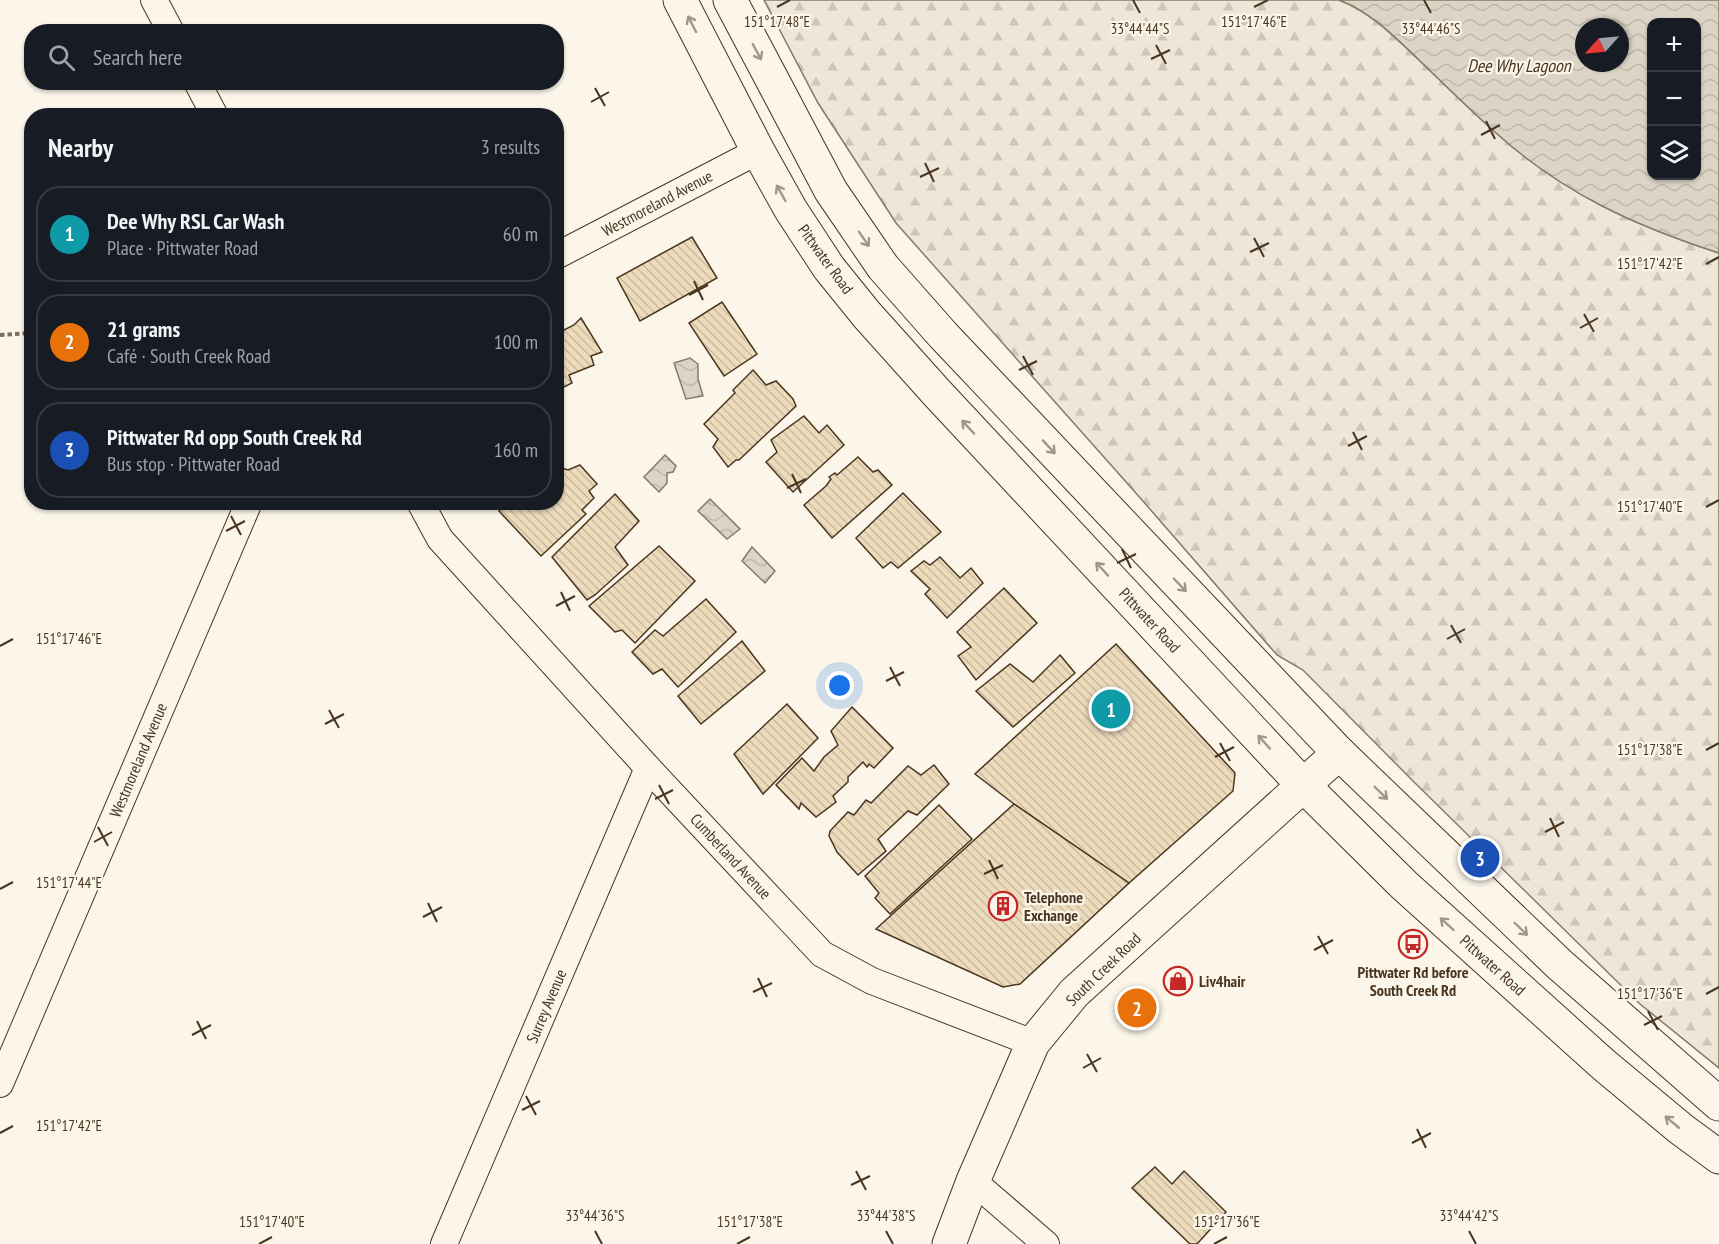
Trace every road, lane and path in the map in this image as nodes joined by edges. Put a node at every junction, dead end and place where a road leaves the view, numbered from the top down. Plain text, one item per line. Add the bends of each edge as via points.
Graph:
1 (154, 0) edge
2 (680, 0) edge
3 (730, 0) edge
4 (167, 24) edge
5 (201, 90) edge
6 (210, 108) edge
7 (758, 151) junction
8 (564, 252) edge
9 (24, 334) edge
10 (0, 335) edge
11 (246, 510) edge
12 (424, 510) edge
13 (1339, 753) junction
14 (648, 768) junction
15 (1303, 785) junction
16 (1033, 1043) junction
17 (0, 1084) edge
18 (1719, 1104) edge
19 (1719, 1157) edge
20 (973, 1181) junction
21 (444, 1244) edge
22 (948, 1244) edge
23 (1046, 1244) edge

1 - 4 street
7 -> 2 main road, Pittwater Road
3 -> 13 main road via 831,191 883,267
5 - 6 street
7 - 8 street, Westmoreland Avenue
15 -> 7 main road, Pittwater Road via 867,315 829,268
9 - 10 path
11 - 17 street, Westmoreland Avenue
12 - 14 street, Cumberland Avenue via 440,539
13 - 15 main road, South Creek Road
13 -> 18 main road via 1558,964
14 - 16 street, Cumberland Avenue via 822,954 872,981
14 - 21 street, Surrey Avenue
15 - 16 main road, South Creek Road via 1074,993
19 -> 15 main road, Pittwater Road via 1604,1065 1404,885
16 - 20 main road, South Creek Road
20 - 22 main road, South Creek Road
20 - 23 street

